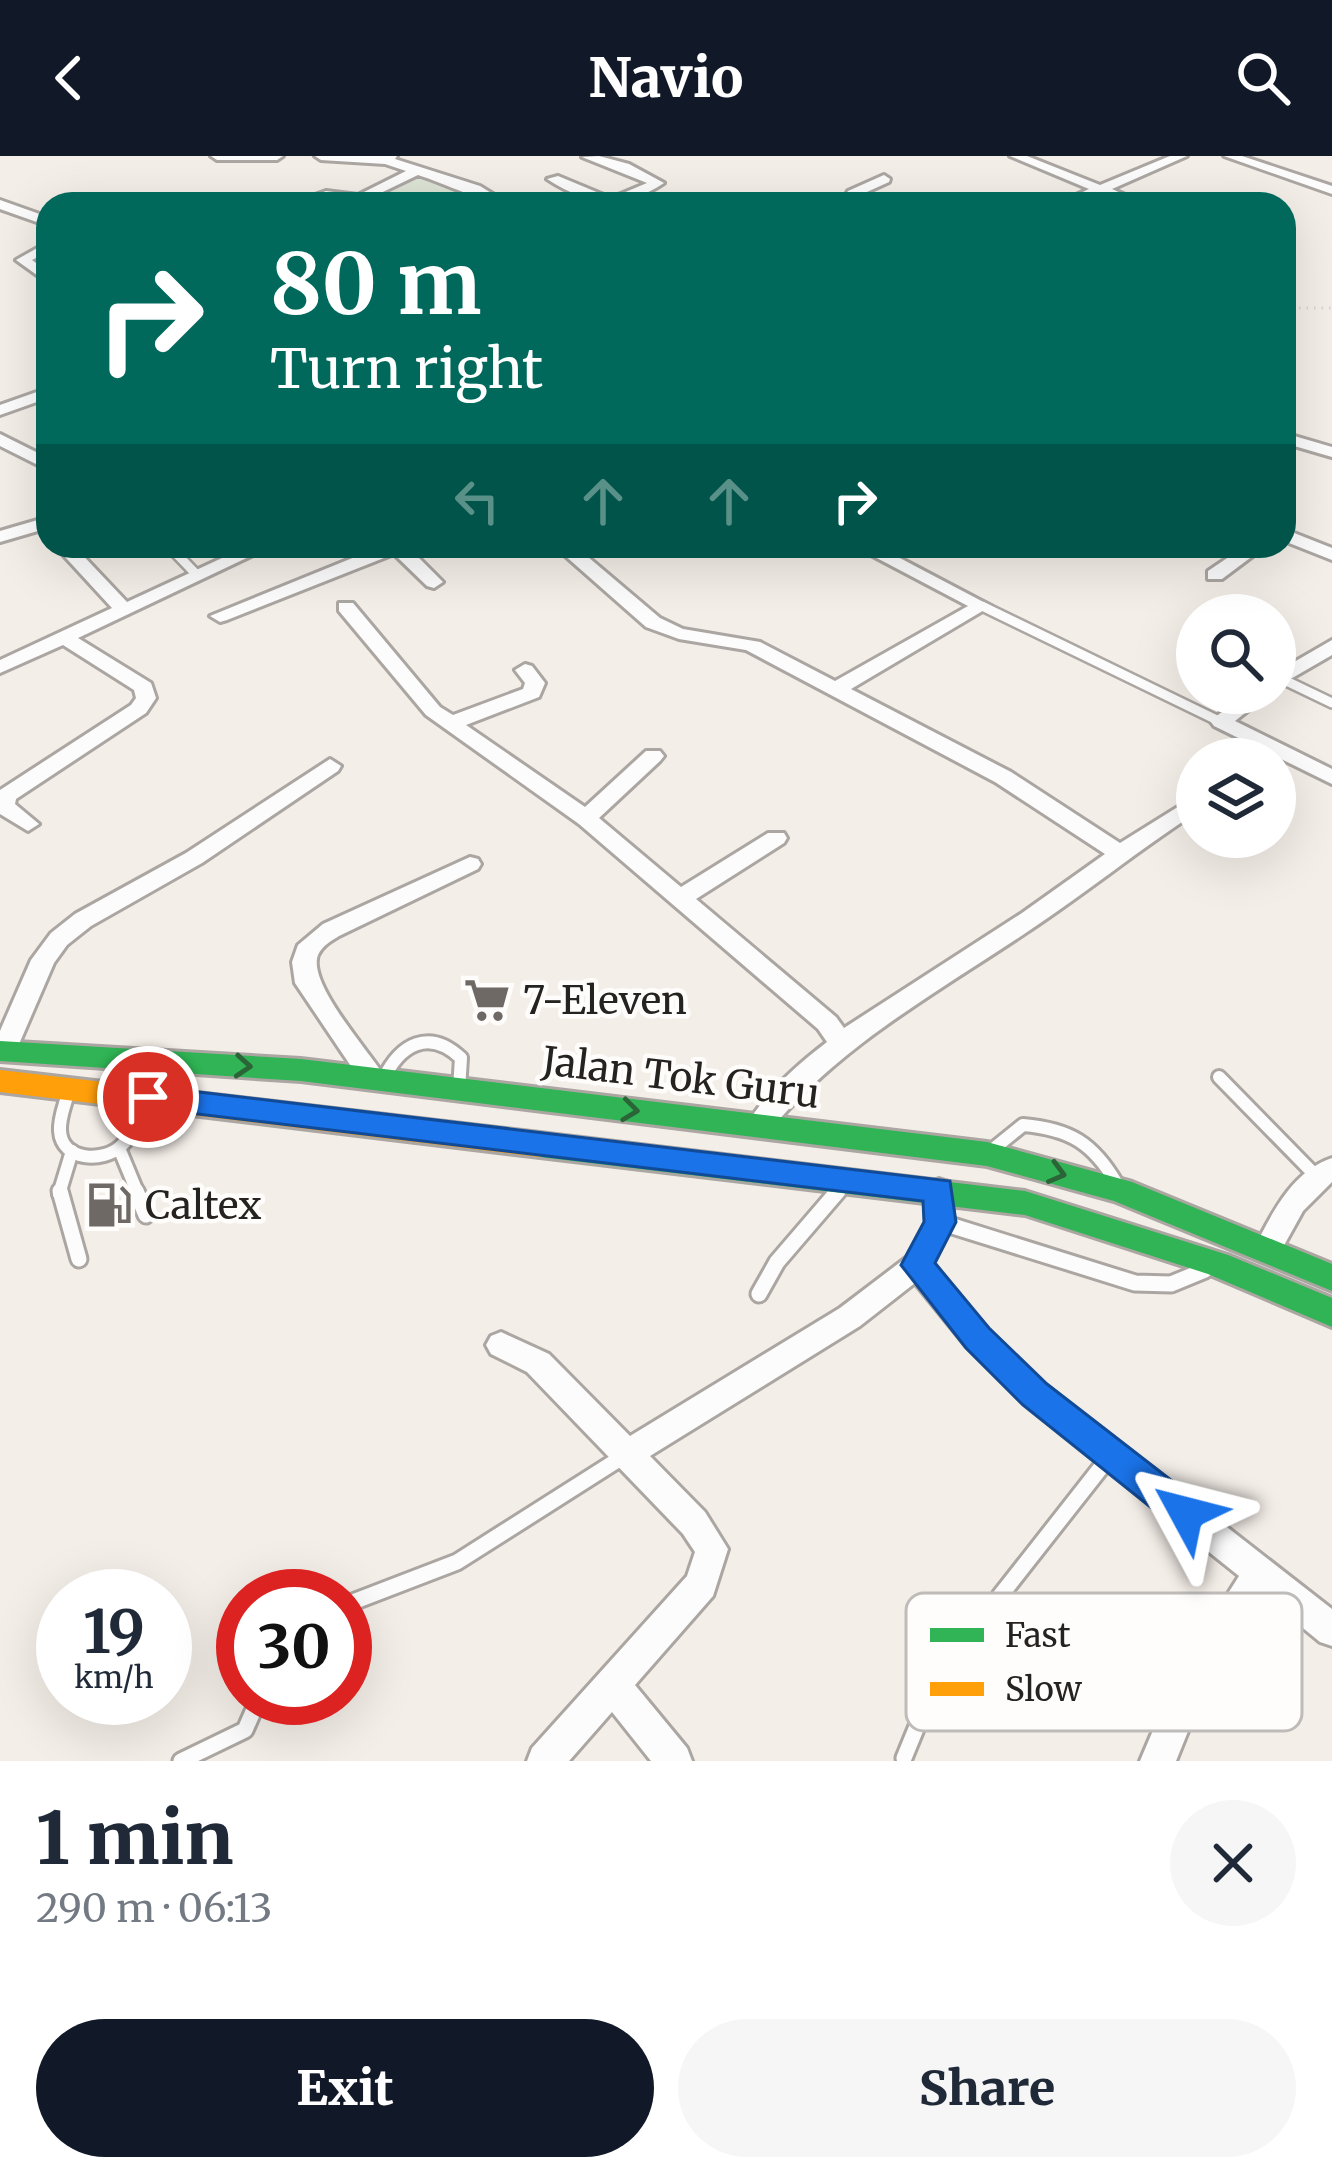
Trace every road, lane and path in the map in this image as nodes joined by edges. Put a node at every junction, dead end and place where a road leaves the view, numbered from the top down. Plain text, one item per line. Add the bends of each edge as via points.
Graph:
1 (217, 156) edge
2 (277, 156) edge
3 (321, 156) edge
4 (1016, 156) edge
5 (1181, 156) edge
6 (1230, 156) edge
7 (588, 157) edge
8 (388, 158) edge
9 (416, 171) junction
10 (553, 178) dead end
11 (884, 179) dead end
12 (1102, 188) junction
13 (1332, 190) edge
14 (374, 192) edge
15 (480, 192) edge
16 (584, 192) edge
17 (638, 192) edge
18 (857, 192) edge
19 (1092, 192) edge
20 (1111, 192) edge
21 (0, 204) edge
22 (36, 218) edge
23 (0, 252) edge
24 (36, 252) edge
25 (22, 260) junction
26 (36, 270) edge
27 (1296, 308) edge
28 (1332, 308) edge
29 (36, 397) edge
30 (0, 410) edge
31 (0, 439) edge
32 (1296, 442) edge
33 (1332, 452) edge
34 (36, 458) edge
35 (36, 526) edge
36 (0, 537) edge
37 (1296, 539) edge
38 (1332, 555) edge
39 (75, 558) edge
40 (181, 558) edge
41 (234, 558) edge
42 (367, 558) edge
43 (409, 558) edge
44 (577, 558) edge
45 (887, 558) edge
46 (1240, 558) edge
47 (196, 574) junction
48 (1215, 575) dead end
49 (434, 582) dead end
50 (982, 605) junction
51 (346, 607) dead end
52 (123, 609) junction
53 (220, 616) dead end
54 (64, 638) junction
55 (1332, 646) edge
56 (1, 666) edge
57 (1296, 669) edge
58 (525, 670) dead end
59 (1296, 688) edge
60 (836, 689) junction
61 (1332, 704) edge
62 (1232, 714) edge
63 (1221, 722) junction
64 (451, 724) junction
65 (1247, 738) edge
66 (653, 756) dead end
67 (1296, 763) edge
68 (330, 766) dead end
69 (1332, 777) edge
70 (1176, 815) edge
71 (587, 819) junction
72 (28, 824) dead end
73 (776, 838) dead end
74 (1118, 852) junction
75 (470, 864) dead end
76 (679, 899) junction
77 (842, 1044) junction
78 (2, 1051) edge
79 (1219, 1077) dead end
80 (378, 1080) junction
81 (0, 1082) edge
82 (70, 1088) junction
83 (466, 1091) junction
84 (148, 1097) junction
85 (759, 1126) junction
86 (463, 1134) junction
87 (119, 1148) junction
88 (72, 1151) junction
89 (987, 1154) junction
90 (1324, 1173) edge
91 (849, 1179) junction
92 (939, 1190) junction
93 (1121, 1191) junction
94 (146, 1215) dead end
95 (940, 1222) junction
96 (1267, 1250) junction
97 (79, 1259) dead end
98 (1217, 1264) junction
99 (917, 1265) junction
100 (1332, 1278) edge
101 (759, 1294) dead end
102 (1332, 1313) edge
103 (502, 1345) dead end
104 (627, 1454) junction
105 (1110, 1455) junction
106 (1261, 1571) junction
107 (1002, 1593) edge
108 (1247, 1593) edge
109 (1287, 1593) edge
110 (372, 1595) edge
111 (1302, 1605) edge
112 (1332, 1630) edge
113 (612, 1685) junction
114 (247, 1725) edge
115 (1168, 1731) edge
116 (181, 1761) edge
117 (545, 1761) edge
118 (674, 1761) edge
119 (1158, 1761) edge

1 - 2 street
3 - 8 street
4 - 12 street
5 - 12 street
6 - 13 street
7 - 17 street via 658,183
8 - 9 street
9 - 14 street
9 - 15 street
10 - 16 street
11 - 18 street
12 - 19 street
12 - 20 street
21 - 22 street
23 - 25 street
24 - 25 street
25 - 26 street
27 - 28 path
29 - 30 street
31 - 34 street
32 - 33 street
35 - 36 street
37 - 38 street
39 - 52 street
40 - 47 lane
41 - 47 street
42 - 53 street
43 - 49 street
44 - 60 street via 650,621 690,636 734,639
45 - 50 street
46 - 48 street
47 - 52 street
50 - 60 street
50 - 63 lane
51 - 64 street
52 - 54 street
54 - 56 street
54 - 72 street via 143,686 146,698 6,796 3,806
55 - 57 street
58 - 64 street via 532,693
59 - 61 lane
60 - 74 street via 1003,778
62 - 63 street
63 - 65 street
64 - 71 street
66 - 71 street
67 - 69 street
68 - 78 street via 59,939
70 - 74 street
71 - 76 street
73 - 76 street
74 - 77 street
75 - 80 street via 310,945 308,982
76 - 77 street
77 - 85 street via 788,1086
78 -> 80 main road, Jalan Tok Guru
79 - 90 lane
80 - 83 main road, Jalan Tok Guru
80 - 83 lane via 398,1052 430,1040 460,1058
81 - 82 main road, Jalan Tok Guru
82 - 84 main road, Jalan Tok Guru
82 - 88 lane via 60,1126
83 -> 85 main road, Jalan Tok Guru
83 - 86 main road
84 - 86 main road, Jalan Tok Guru
84 - 87 lane
85 - 89 main road, Jalan Tok Guru
86 - 91 main road, Jalan Tok Guru
87 - 88 lane via 105,1156
87 - 94 lane
88 - 97 lane via 59,1194
89 -> 93 main road, Jalan Tok Guru
89 - 93 lane via 1023,1125 1040,1126 1097,1147
90 - 96 street via 1295,1198
91 - 92 main road, Jalan Tok Guru
91 - 101 lane
92 - 95 street
92 - 98 main road, Jalan Tok Guru via 1025,1203
93 - 96 main road, Jalan Tok Guru
95 - 98 lane via 1135,1283 1171,1284
95 - 99 street
96 - 100 main road, Jalan Tok Guru
98 - 102 main road, Jalan Tok Guru
99 - 104 street via 850,1317
99 - 105 street via 977,1338
103 - 104 street via 538,1363
104 - 110 lane via 457,1562
104 - 113 street via 712,1549 701,1585
105 - 106 street
105 - 107 lane
106 - 108 street
106 - 109 street
111 - 112 street
113 - 117 street
113 - 118 street
114 - 116 lane
115 - 119 street

